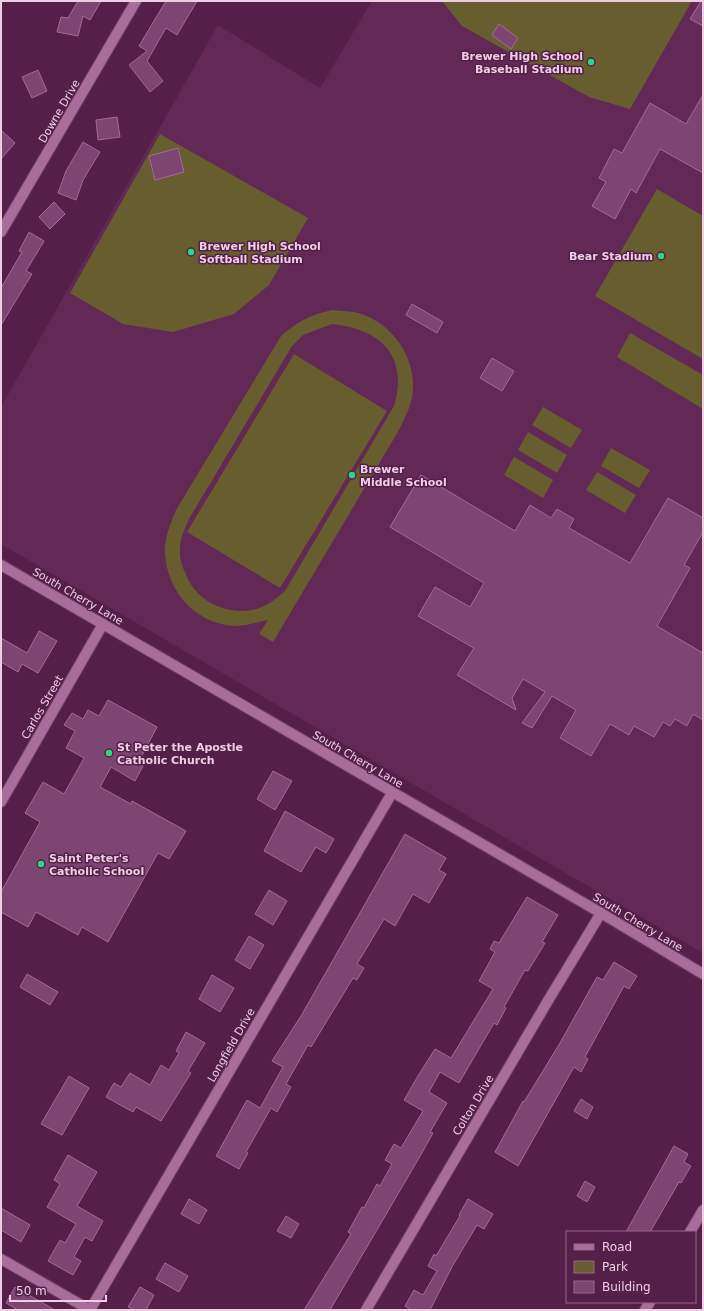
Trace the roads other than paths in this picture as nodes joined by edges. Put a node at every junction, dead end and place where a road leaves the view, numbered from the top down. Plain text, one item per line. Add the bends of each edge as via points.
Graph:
1 (136, 1) edge
2 (1, 232) edge
3 (2, 568) edge
4 (104, 624) junction
5 (392, 792) junction
6 (1, 802) edge
7 (602, 913) junction
8 (703, 974) edge
9 (703, 1210) edge
10 (691, 1231) edge
11 (1, 1258) edge
12 (90, 1310) edge
13 (366, 1310) edge

1 - 2 street, Downe Drive
3 - 4 street, South Cherry Lane
4 - 5 street, South Cherry Lane
4 - 6 street, Carlos Street
5 - 7 street, South Cherry Lane
5 - 12 street, Longfield Drive
7 - 8 street, South Cherry Lane
7 - 13 street, Colton Drive via 549,998
9 - 10 street
11 - 12 street

